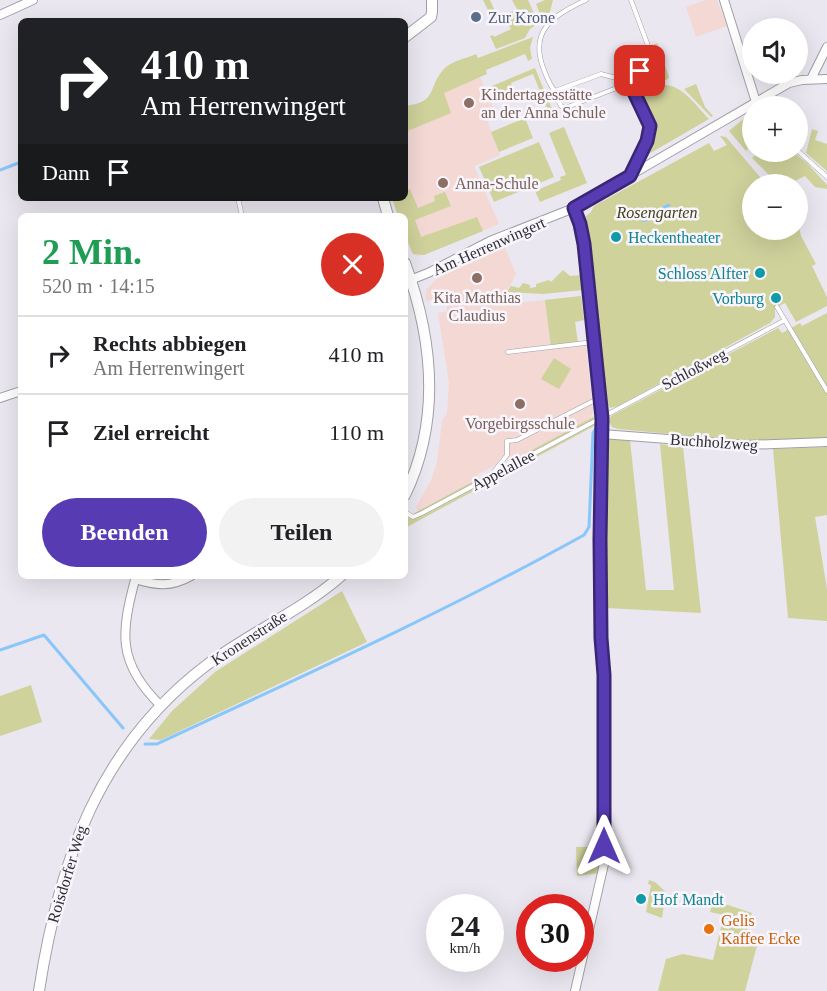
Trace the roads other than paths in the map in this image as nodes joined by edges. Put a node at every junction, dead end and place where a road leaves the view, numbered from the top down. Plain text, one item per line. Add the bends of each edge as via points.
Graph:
1 (33, 0) edge
2 (432, 0) edge
3 (586, 0) edge
4 (631, 0) edge
5 (724, 0) edge
6 (0, 15) edge
7 (408, 35) edge
8 (827, 47) edge
9 (811, 79) junction
10 (827, 79) edge
11 (627, 84) junction
12 (551, 87) junction
13 (632, 88) junction
14 (754, 96) edge
15 (769, 96) edge
16 (742, 113) edge
17 (808, 160) edge
18 (630, 176) junction
19 (827, 177) edge
20 (574, 208) junction
21 (408, 281) edge
22 (777, 307) dead end
23 (785, 320) junction
24 (595, 342) junction
25 (508, 352) dead end
26 (827, 391) edge
27 (18, 392) edge
28 (600, 397) junction
29 (0, 398) edge
30 (602, 418) junction
31 (602, 434) junction
32 (827, 442) edge
33 (490, 476) junction
34 (408, 488) edge
35 (408, 514) edge
36 (136, 579) edge
37 (139, 579) edge
38 (184, 579) edge
39 (337, 579) edge
40 (161, 706) junction
41 (39, 991) edge
42 (575, 991) edge

1 - 6 street
2 - 7 street via 430,17
3 - 12 lane via 558,14 544,32 539,57
4 - 13 lane via 650,51
5 - 14 street
8 - 9 street
9 - 10 street, Am Herrenwingert
9 - 15 street, Am Herrenwingert via 789,83
11 - 12 lane via 601,74 557,91
11 - 12 lane via 562,108
11 - 13 lane
13 - 18 lane via 650,130
16 - 18 street, Am Herrenwingert
17 - 19 lane
18 - 20 street, Am Herrenwingert
20 - 21 street, Am Herrenwingert
20 - 24 street via 584,244
21 - 34 street via 426,336 430,394 423,445
22 - 23 lane
23 - 26 lane
23 - 30 lane, Schloßweg
24 - 25 lane
24 - 28 street
27 - 29 street
28 - 30 street
28 - 33 lane via 517,440 507,441 507,455
30 - 31 street
30 - 33 lane, Appelallee
31 - 32 street, Buchholzweg via 746,445
31 - 42 street via 604,864
33 - 35 lane, Appelallee via 416,516
36 - 40 street via 124,627 126,648 134,672
37 - 38 street via 162,586
39 - 40 street, Kronenstraße via 209,663
40 - 41 street, Roisdorfer Weg via 114,766 81,825 59,893

